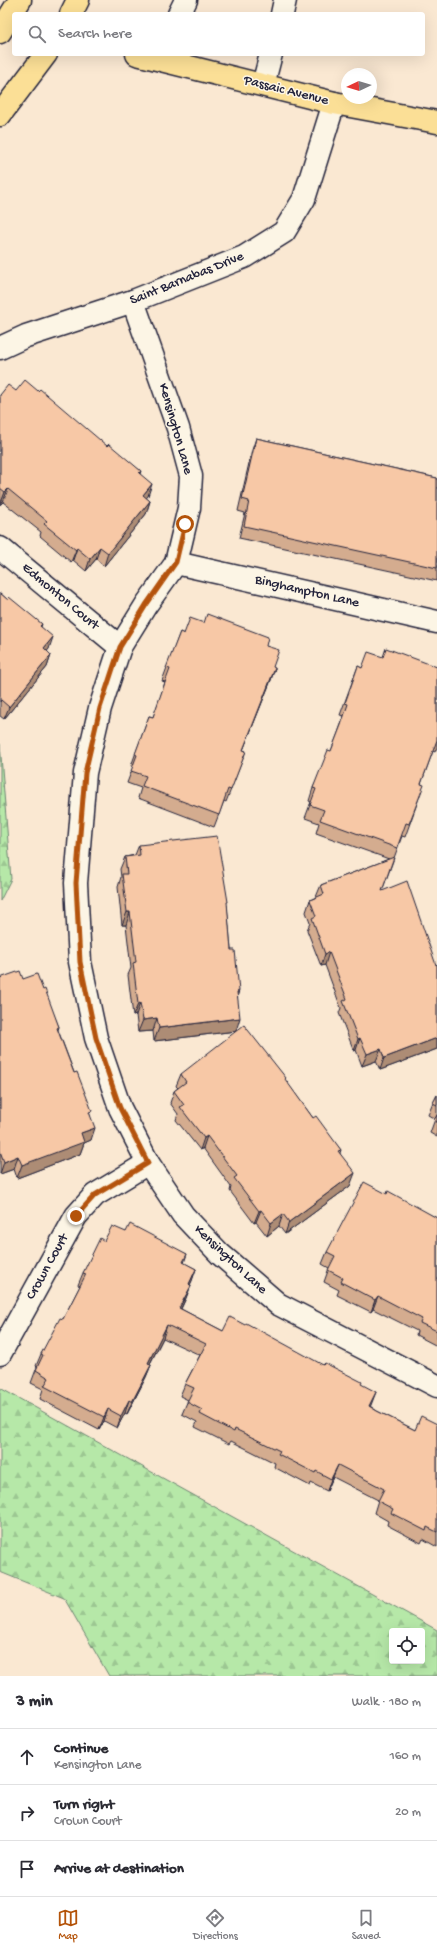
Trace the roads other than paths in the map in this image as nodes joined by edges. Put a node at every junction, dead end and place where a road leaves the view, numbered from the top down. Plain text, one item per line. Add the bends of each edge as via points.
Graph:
1 (20, 0) edge
2 (78, 0) edge
3 (186, 0) edge
4 (12, 12) edge
5 (72, 12) edge
6 (180, 12) edge
7 (12, 13) edge
8 (5, 24) edge
9 (44, 56) edge
10 (150, 56) edge
11 (270, 56) edge
12 (263, 85) junction
13 (334, 103) junction
14 (0, 115) edge
15 (437, 122) edge
16 (133, 301) junction
17 (0, 348) edge
18 (0, 548) edge
19 (176, 562) junction
20 (437, 622) edge
21 (120, 647) junction
22 (148, 1163) junction
23 (0, 1354) edge
24 (437, 1386) edge

1 - 4 main road
2 - 5 main road
3 - 6 street
7 - 8 main road
9 - 14 main road
10 - 12 main road, Passaic Avenue
11 - 12 street
12 - 13 main road, Passaic Avenue
13 - 15 main road, Passaic Avenue
13 - 16 street, Saint Barnabas Drive via 304,199 284,232 244,257
16 - 17 street, Saint Barnabas Drive via 26,336
16 - 19 street, Kensington Lane via 178,428 191,476 189,508
18 - 21 street, Edmonton Court
19 - 20 street, Binghampton Lane
19 - 21 street, Kensington Lane
21 - 22 street, Kensington Lane via 100,708 85,773 76,883 80,962 96,1038 120,1108
22 - 23 street, Crown Court via 95,1195 76,1216
22 - 24 street, Kensington Lane via 183,1215 220,1254 278,1304

